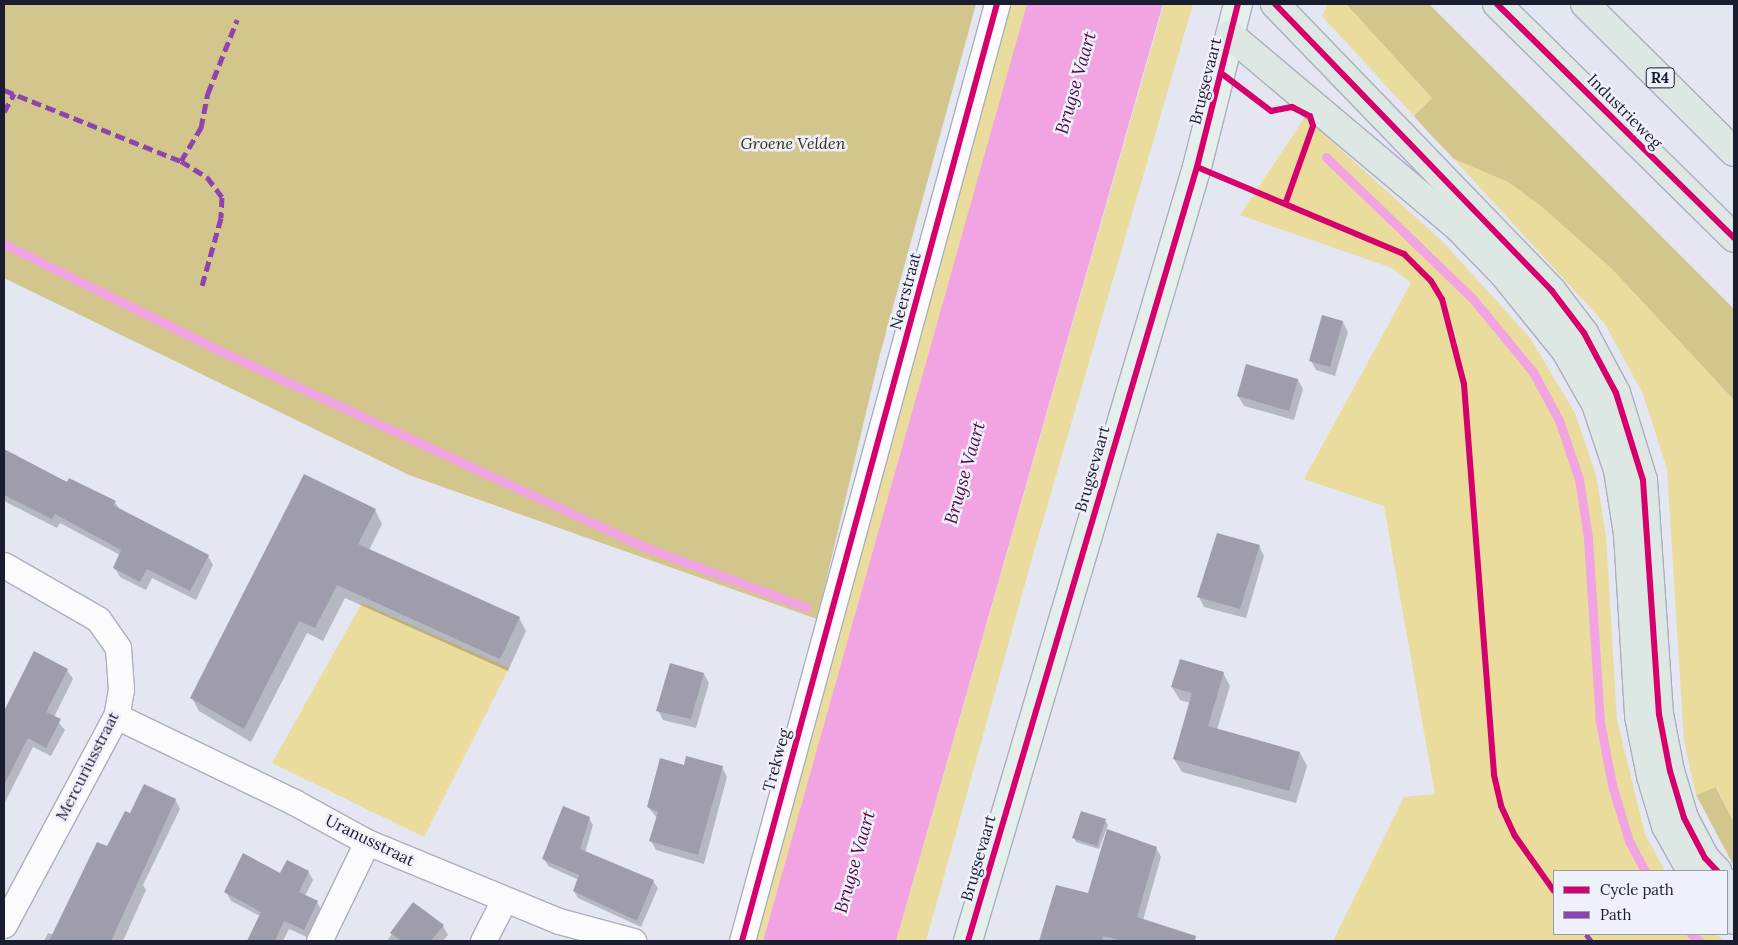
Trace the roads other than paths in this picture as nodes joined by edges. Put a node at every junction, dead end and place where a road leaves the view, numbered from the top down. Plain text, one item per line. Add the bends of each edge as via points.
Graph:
1 (997, 4) edge
2 (1238, 4) edge
3 (1275, 4) edge
4 (1497, 4) edge
5 (1585, 4) edge
6 (1230, 35) junction
7 (1734, 152) edge
8 (1734, 238) edge
9 (4, 565) edge
10 (838, 586) joint
11 (116, 716) junction
12 (367, 842) junction
13 (1690, 870) edge
14 (1716, 870) edge
15 (504, 900) junction
16 (4, 926) edge
17 (319, 941) edge
18 (483, 941) edge
19 (633, 941) edge
20 (742, 941) edge
21 (968, 941) edge

1 - 10 street, Neerstraat
2 - 6 main road, Brugsevaart
3 - 14 highway via 1552,291 1584,334 1616,393 1643,480 1658,714 1684,818 1705,858
4 - 8 highway, Industrieweg
5 - 7 highway, R4
6 - 13 highway via 1459,228 1522,294 1566,351 1596,404 1618,470 1628,534 1639,716 1651,776 1666,826
6 - 21 main road, Brugsevaart via 1197,167
9 - 11 street, Mercuriusstraat via 98,619 118,648 121,689
10 - 20 street, Trekweg
11 - 12 street, Uranusstraat via 294,802
11 - 16 street, Mercuriusstraat
12 - 15 street, Uranusstraat
12 - 17 street
15 - 18 street
15 - 19 street, Uranusstraat via 559,921

